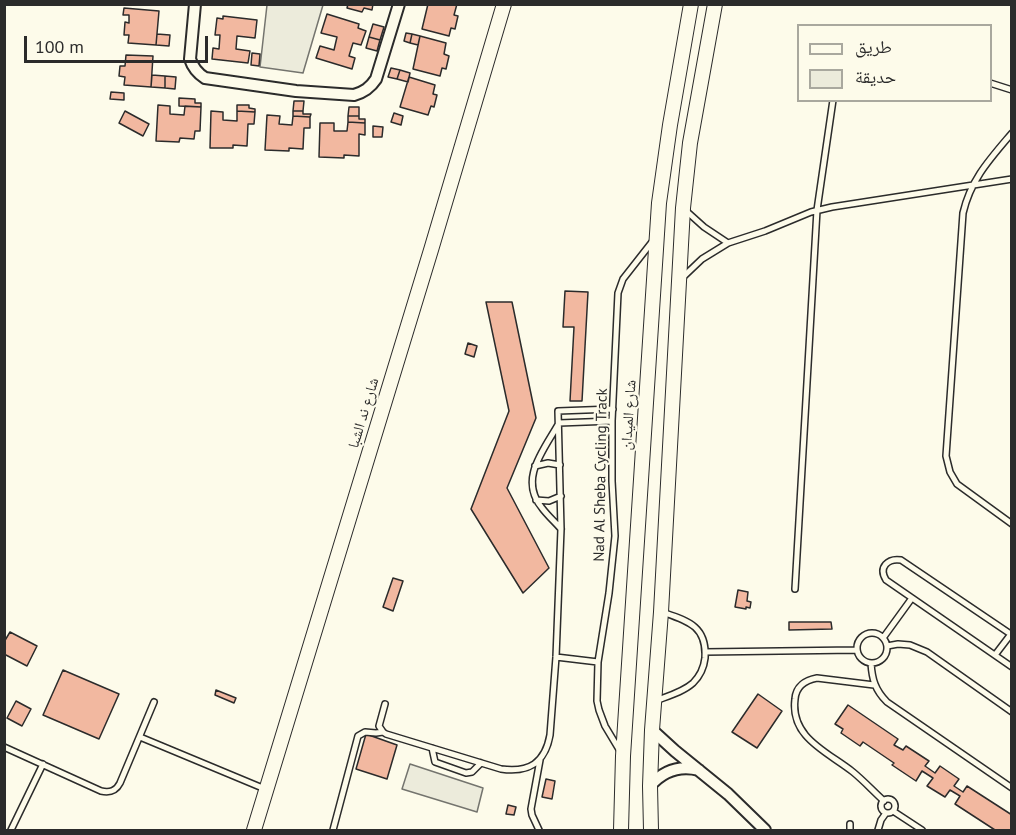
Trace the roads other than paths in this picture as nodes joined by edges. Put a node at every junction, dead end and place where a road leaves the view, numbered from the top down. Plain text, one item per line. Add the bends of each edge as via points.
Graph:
1 (195, 4) edge
2 (399, 4) edge
3 (504, 4) edge
4 (691, 4) edge
5 (716, 9) edge
6 (992, 83) edge
7 (1011, 90) edge
8 (833, 102) edge
9 (1011, 133) edge
10 (1011, 179) edge
11 (972, 186) junction
12 (683, 208) junction
13 (817, 210) junction
14 (657, 236) junction
15 (728, 243) junction
16 (679, 281) junction
17 (613, 409) junction
18 (612, 421) junction
19 (559, 423) junction
20 (560, 465) junction
21 (535, 466) junction
22 (561, 496) junction
23 (536, 500) junction
24 (1011, 524) edge
25 (561, 529) junction
26 (795, 589) dead end
27 (912, 598) junction
28 (662, 612) junction
29 (1011, 635) edge
30 (883, 638) junction
31 (887, 646) junction
32 (856, 650) junction
33 (705, 652) junction
34 (995, 655) junction
35 (556, 657) junction
36 (598, 662) junction
37 (871, 663) junction
38 (1011, 667) edge
39 (874, 685) junction
40 (154, 702) dead end
41 (654, 702) junction
42 (385, 704) dead end
43 (1011, 712) edge
44 (652, 729) junction
45 (383, 732) junction
46 (140, 736) junction
47 (4, 747) edge
48 (432, 748) junction
49 (623, 756) junction
50 (540, 760) junction
51 (481, 763) junction
52 (43, 764) junction
53 (699, 770) junction
54 (650, 786) junction
55 (1011, 788) edge
56 (266, 790) junction
57 (884, 801) junction
58 (893, 811) junction
59 (886, 813) junction
60 (10, 830) edge
61 (254, 831) edge
62 (333, 831) edge
63 (539, 831) edge
64 (621, 831) edge
65 (651, 831) edge
66 (765, 831) edge
67 (878, 831) edge
68 (922, 831) edge

1 - 2 street via 190,59 198,74 296,91 354,95 376,79
3 - 56 street, شارع ند الشبا
4 - 14 street, شارع الميدان via 664,164
5 - 12 street via 690,143
6 - 7 lane
8 - 13 lane
9 - 11 lane
10 - 11 lane
11 - 13 lane
11 - 24 lane via 962,222 947,464 962,489
12 - 15 lane
12 - 16 street
13 - 15 lane
13 - 26 lane
14 - 17 lane, Nad Al Sheba Cycling Track via 627,273 618,293
14 - 49 street, شارع الميدان
15 - 16 lane via 702,259
16 - 28 street
17 - 18 lane, Nad Al Sheba Cycling Track
17 - 19 lane via 558,411
18 - 19 lane
18 - 36 lane, Nad Al Sheba Cycling Track via 615,536
19 - 20 lane
19 - 21 lane
20 - 21 lane
20 - 22 lane
21 - 23 lane via 531,483
22 - 23 lane via 549,501
22 - 25 lane
23 - 25 lane
25 - 35 lane
27 - 29 lane via 884,577 883,567 889,561 905,562
27 - 30 lane
27 - 34 lane
28 - 33 lane via 698,629
28 - 41 street
29 - 34 lane
30 - 31 lane
30 - 32 lane via 878,633 867,633 858,639
31 - 37 lane via 885,656
31 - 43 lane via 910,645 927,652
32 - 33 lane
32 - 37 lane via 861,659
33 - 41 lane via 696,680
34 - 38 lane
35 - 36 lane
35 - 50 lane via 550,735
36 - 49 lane, Nad Al Sheba Cycling Track via 598,710
37 - 39 lane
39 - 55 lane via 894,707
39 - 57 lane via 810,679 795,694 794,707 797,721 811,742 852,771
40 - 46 lane
41 - 44 street
42 - 45 lane via 379,722
44 - 53 street
44 - 54 street
45 - 48 lane
45 - 62 lane via 358,736
46 - 52 lane via 113,791 101,791
46 - 56 lane
47 - 52 lane
48 - 51 lane
48 - 51 lane via 437,763 466,773
49 - 64 street, شارع الميدان
50 - 51 lane via 512,771
50 - 63 lane via 531,809
52 - 60 lane
53 - 54 street via 672,770
53 - 66 street
54 - 65 street
56 - 61 street, شارع ند الشبا
57 - 58 lane via 893,801
57 - 59 lane via 881,806
58 - 59 lane
58 - 68 lane
59 - 67 lane

